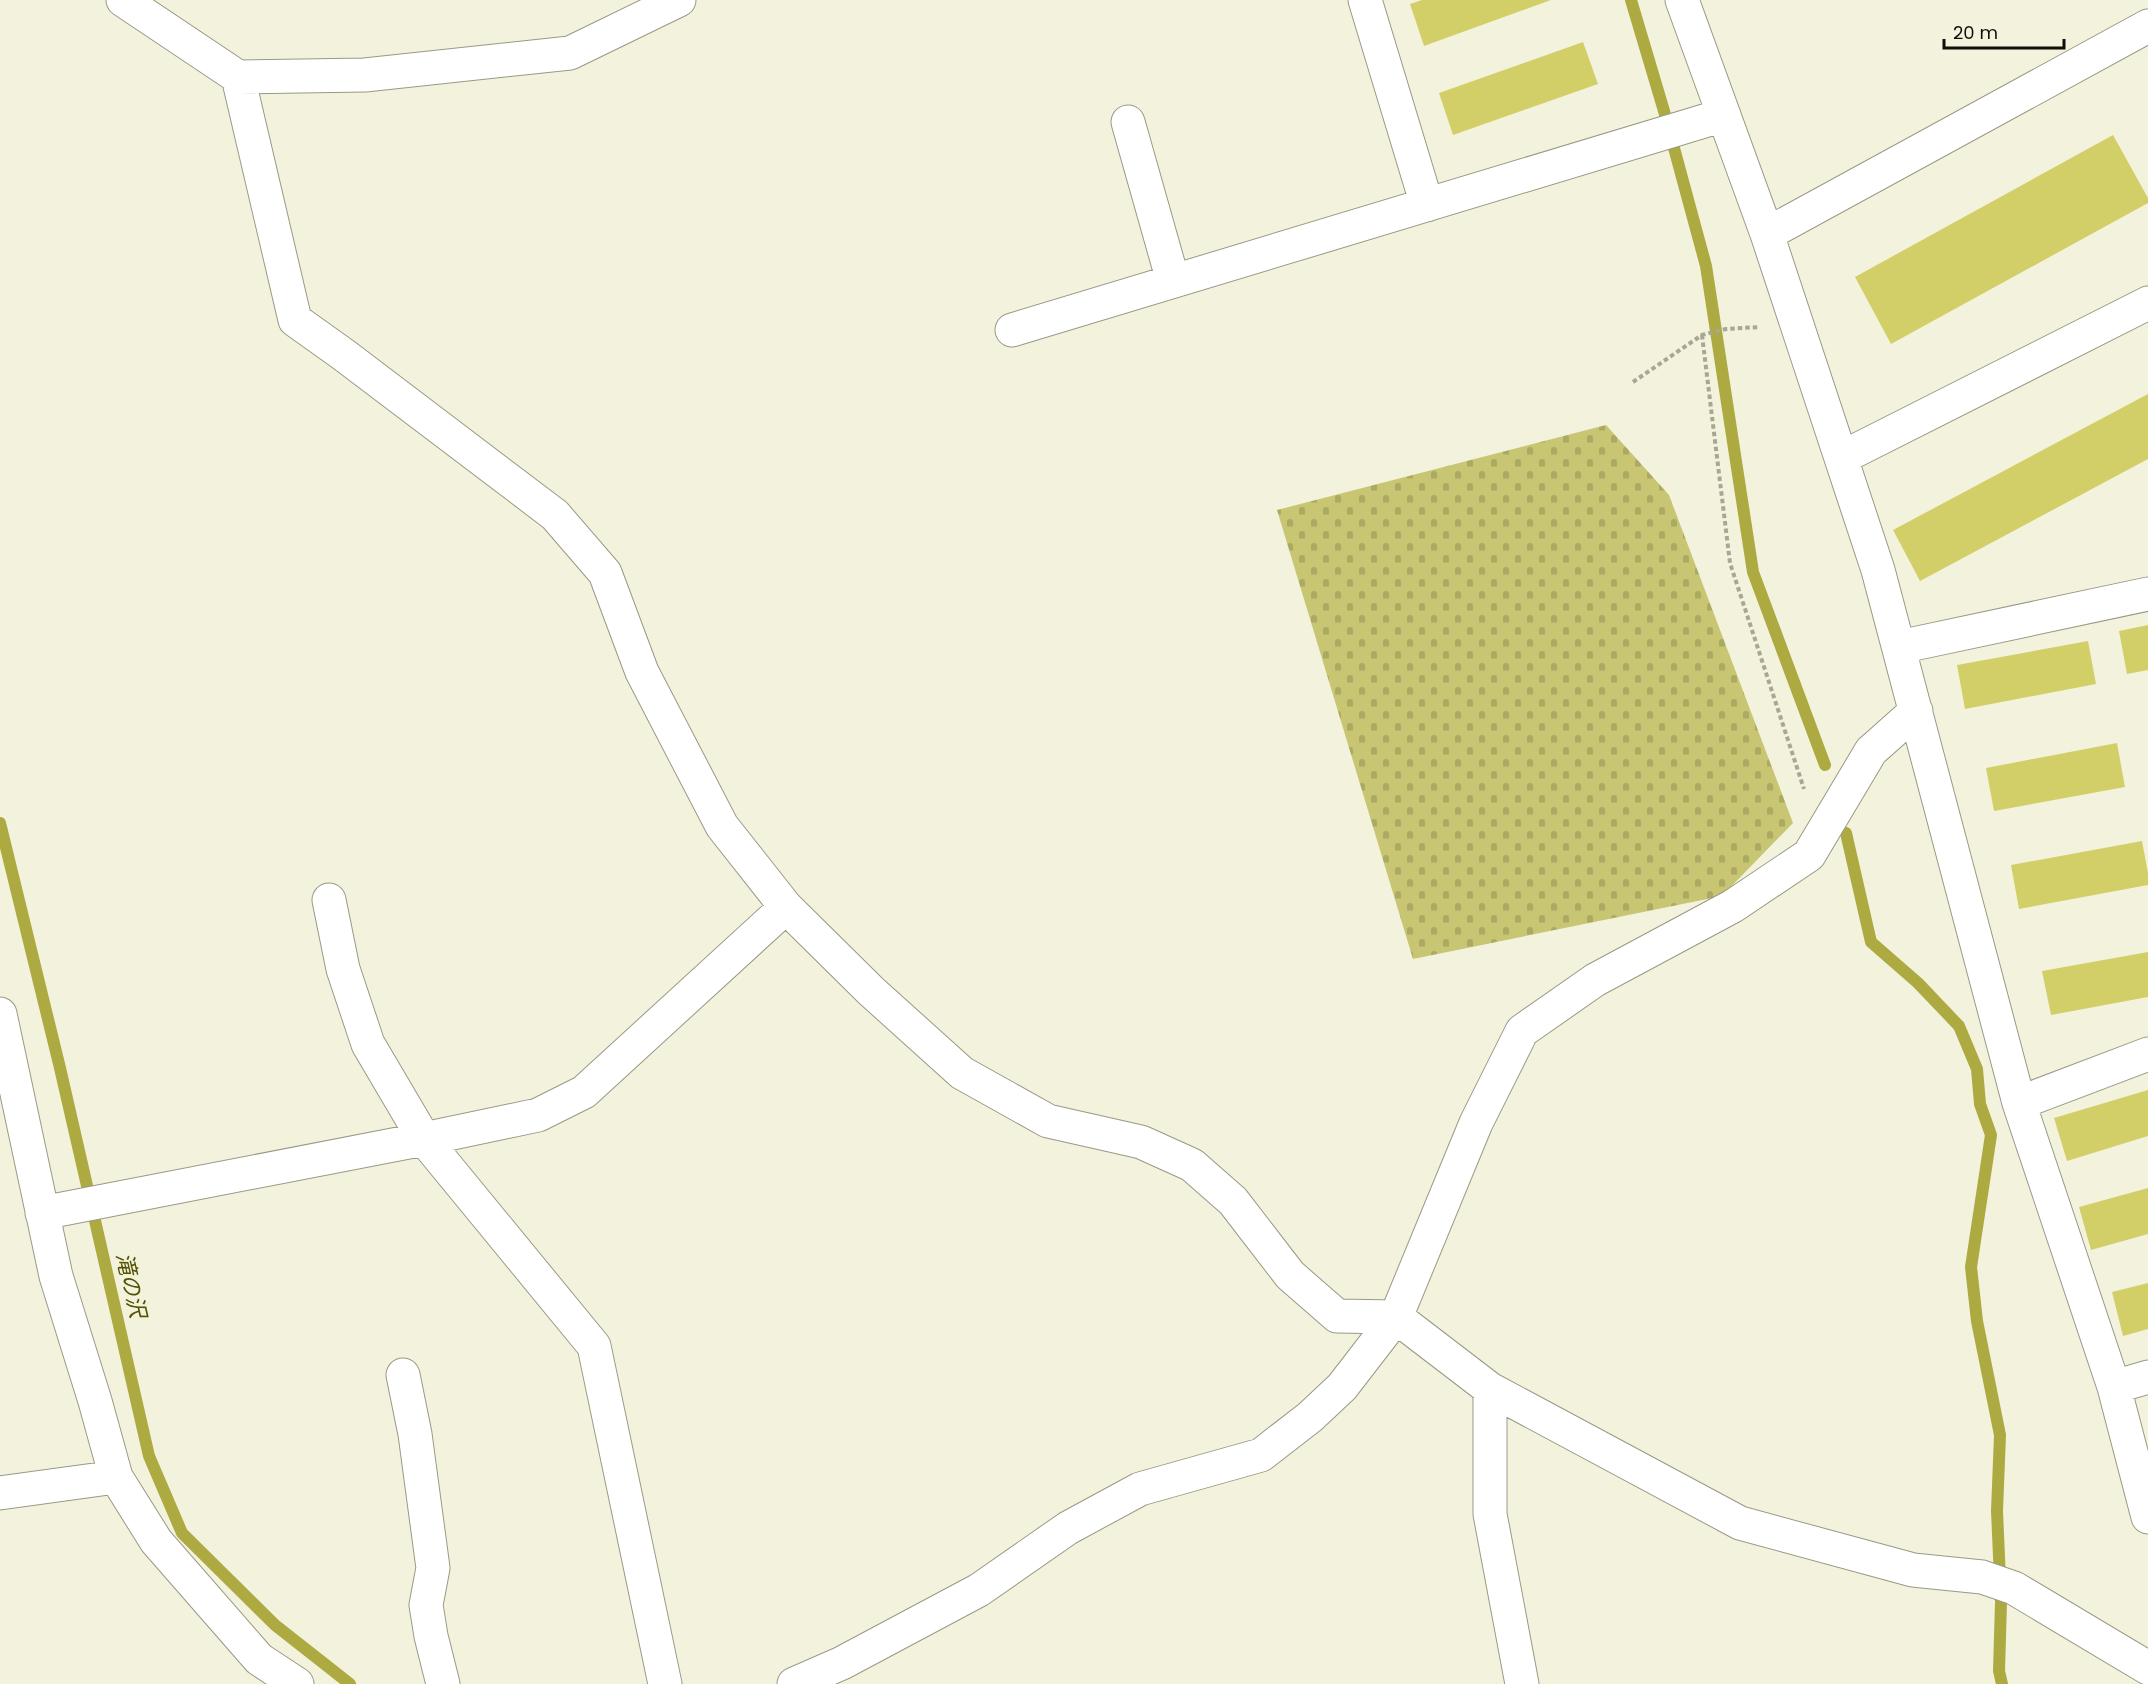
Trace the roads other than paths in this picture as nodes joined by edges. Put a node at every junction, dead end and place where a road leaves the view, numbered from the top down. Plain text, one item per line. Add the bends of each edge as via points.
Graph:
1 (123, 0) edge
2 (679, 0) edge
3 (1365, 0) edge
4 (1682, 0) edge
5 (2148, 26) edge
6 (238, 77) junction
7 (1724, 115) junction
8 (1128, 122) dead end
9 (1427, 205) junction
10 (1767, 234) junction
11 (1173, 281) junction
12 (2148, 303) edge
13 (1012, 330) dead end
14 (1841, 458) junction
15 (2148, 594) edge
16 (1899, 647) junction
17 (1916, 711) junction
18 (329, 900) dead end
19 (786, 907) junction
20 (0, 1014) edge
21 (2148, 1054) edge
22 (2019, 1103) junction
23 (424, 1139) junction
24 (42, 1213) junction
25 (1396, 1317) junction
26 (403, 1375) dead end
27 (2148, 1377) edge
28 (2114, 1387) junction
29 (1491, 1389) junction
30 (116, 1477) junction
31 (0, 1493) edge
32 (2148, 1517) edge
33 (2148, 1668) edge
34 (297, 1684) edge
35 (443, 1684) edge
36 (665, 1684) edge
37 (794, 1684) edge
38 (1522, 1684) edge

1 - 6 street
2 - 6 street via 570,53 365,75
3 - 9 street
4 - 7 street
5 - 10 street
6 - 19 street via 295,320 555,515 605,573 642,672 722,826
7 - 9 street
7 - 10 street
8 - 11 street
9 - 11 street
10 - 14 street
11 - 13 street
12 - 14 street
14 - 16 street
15 - 16 street
16 - 17 street
17 - 22 street
17 - 25 street via 1871,750 1809,855 1733,906 1595,980 1522,1031 1476,1123
18 - 23 street via 343,969 368,1044
19 - 23 street via 584,1092 538,1115
19 - 25 street via 962,1073 1048,1121 1141,1142 1192,1166 1233,1201 1290,1275 1337,1316
20 - 24 street
21 - 22 street
22 - 28 street
23 - 24 street
23 - 36 street via 594,1346
24 - 30 street via 56,1276
25 - 29 street
25 - 37 street via 1342,1387 1261,1455 1140,1489 1068,1528 979,1590 842,1663
26 - 35 street via 433,1568 426,1605
27 - 28 street
28 - 32 street
29 - 33 street via 1740,1523 1912,1570 1982,1577 2014,1588
29 - 38 street via 1490,1514
30 - 31 street
30 - 34 street via 156,1541 259,1659

